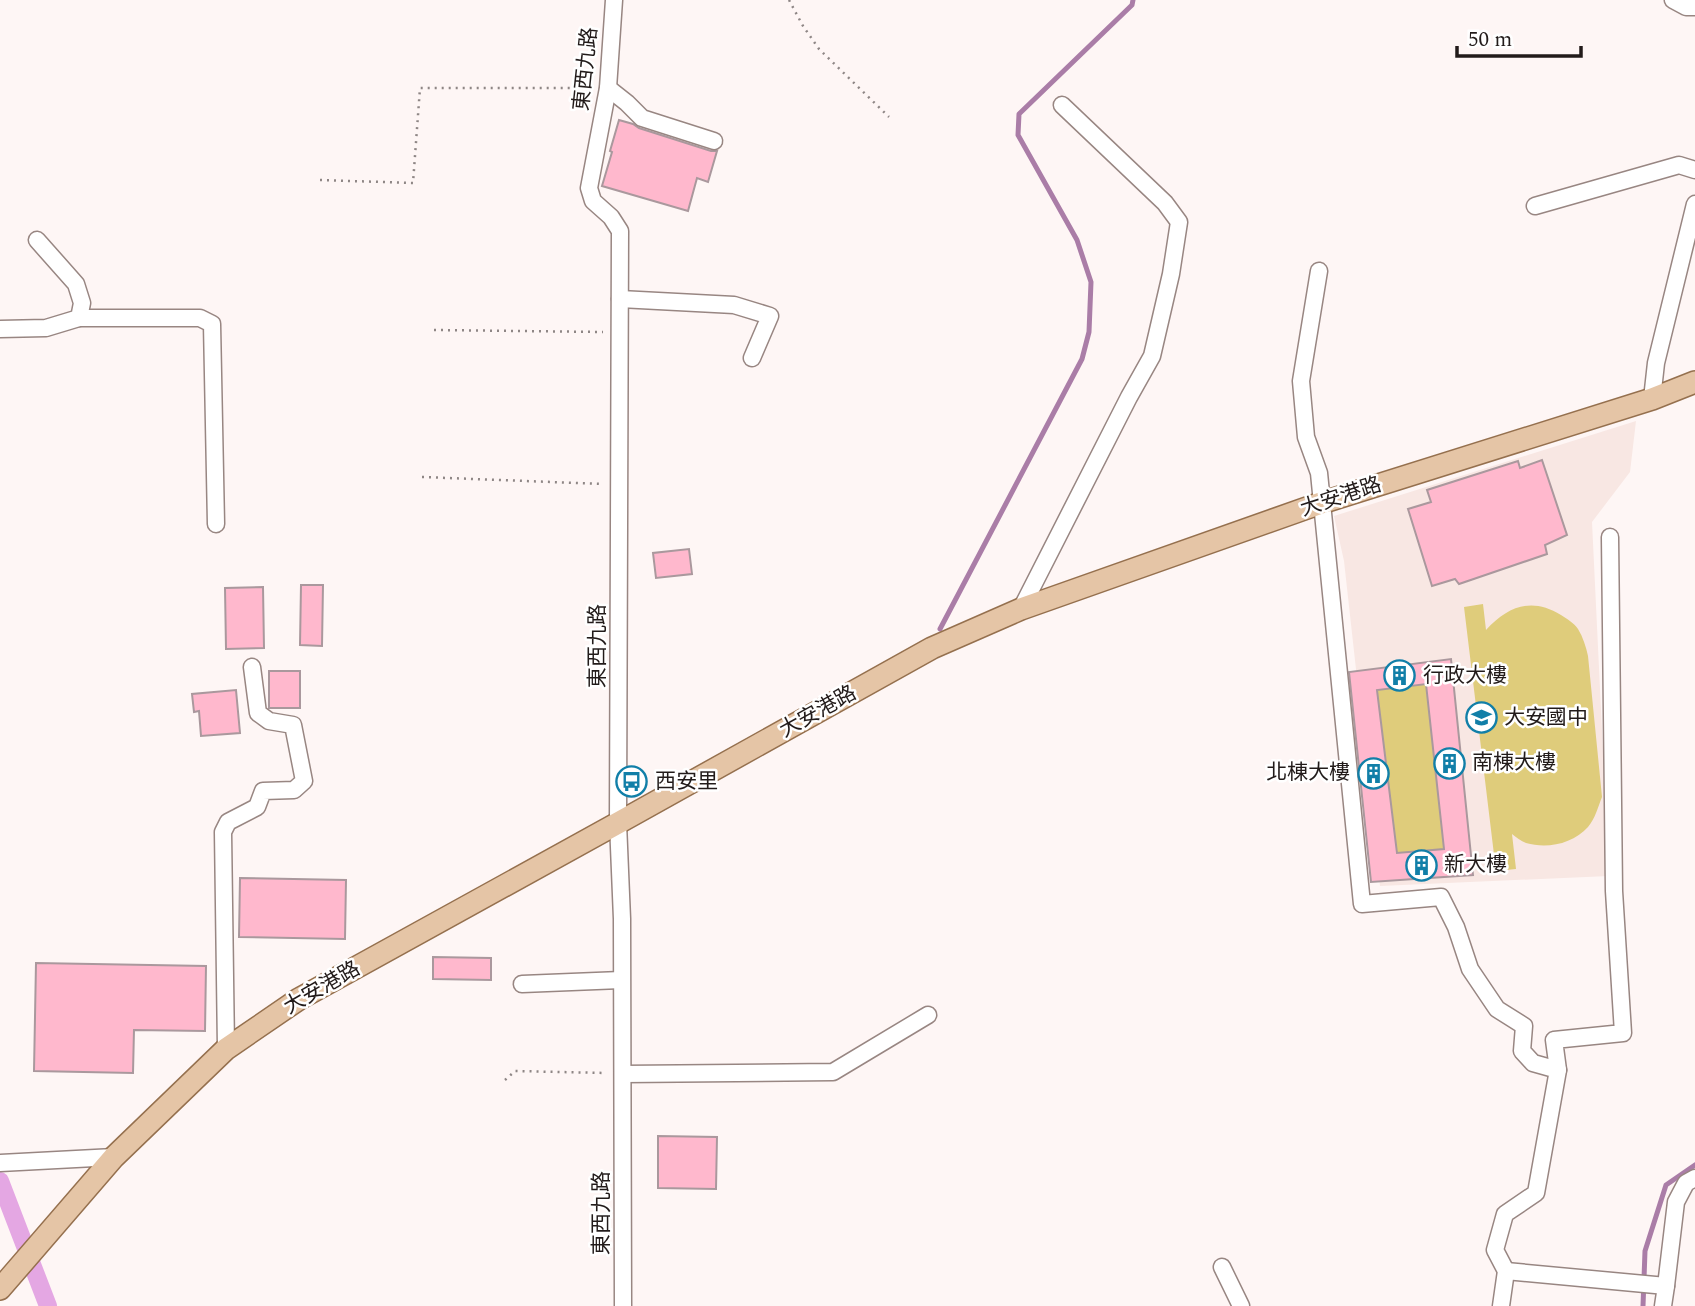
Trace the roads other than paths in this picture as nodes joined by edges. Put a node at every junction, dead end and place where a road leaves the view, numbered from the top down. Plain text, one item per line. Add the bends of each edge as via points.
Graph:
1 (614, 0) edge
2 (608, 88) junction
3 (1062, 105) dead end
4 (714, 141) dead end
5 (1695, 170) edge
6 (1695, 204) edge
7 (1535, 206) dead end
8 (37, 240) dead end
9 (1319, 271) dead end
10 (620, 299) junction
11 (79, 318) junction
12 (0, 329) edge
13 (752, 358) dead end
14 (1695, 382) edge
15 (1651, 398) junction
16 (1321, 503) junction
17 (216, 524) dead end
18 (1609, 537) dead end
19 (1021, 609) junction
20 (252, 667) dead end
21 (618, 824) junction
22 (621, 980) junction
23 (522, 984) dead end
24 (928, 1015) dead end
25 (226, 1049) junction
26 (1558, 1070) junction
27 (623, 1074) junction
28 (114, 1157) junction
29 (0, 1163) edge
30 (1695, 1178) edge
31 (1222, 1267) dead end
32 (1506, 1271) junction
33 (6, 1283) edge
34 (1662, 1286) junction
35 (623, 1306) edge
36 (1241, 1306) edge
37 (1501, 1306) edge
38 (1663, 1306) edge

1 - 2 street, 東西九路
2 - 4 street via 642,118
2 - 10 street, 東西九路 via 589,188 593,201 620,230
3 - 19 street via 1166,203 1179,222 1152,356
5 - 7 street via 1679,165
6 - 15 street
8 - 11 street via 76,284 82,303
9 - 16 street via 1301,381 1306,436 1319,473
10 - 13 street via 734,305 771,316
10 - 21 street, 東西九路
11 - 12 street via 46,328
11 - 17 street via 200,318 212,324
14 - 15 main road, 大安港路
15 - 16 main road, 大安港路
16 - 19 main road, 大安港路
16 - 26 street via 1362,904 1441,897 1470,968 1497,1009 1524,1026 1522,1051 1532,1062
18 - 26 street via 1614,891 1623,1033 1554,1040
19 - 21 main road, 大安港路 via 932,648
20 - 25 street via 258,713 269,721 293,725 304,780 294,790 263,791 257,807 228,822 223,832
21 - 22 street, 東西九路
21 - 25 main road, 大安港路 via 299,999
22 - 23 street
22 - 27 street, 東西九路
24 - 27 street via 833,1072
25 - 28 main road, 大安港路
26 - 32 street via 1536,1193 1505,1213 1495,1250
27 - 35 street, 東西九路
28 - 29 street
28 - 33 main road, 大安港路
30 - 34 street via 1686,1183 1676,1202
31 - 36 street
32 - 34 street
32 - 37 street
34 - 38 street

